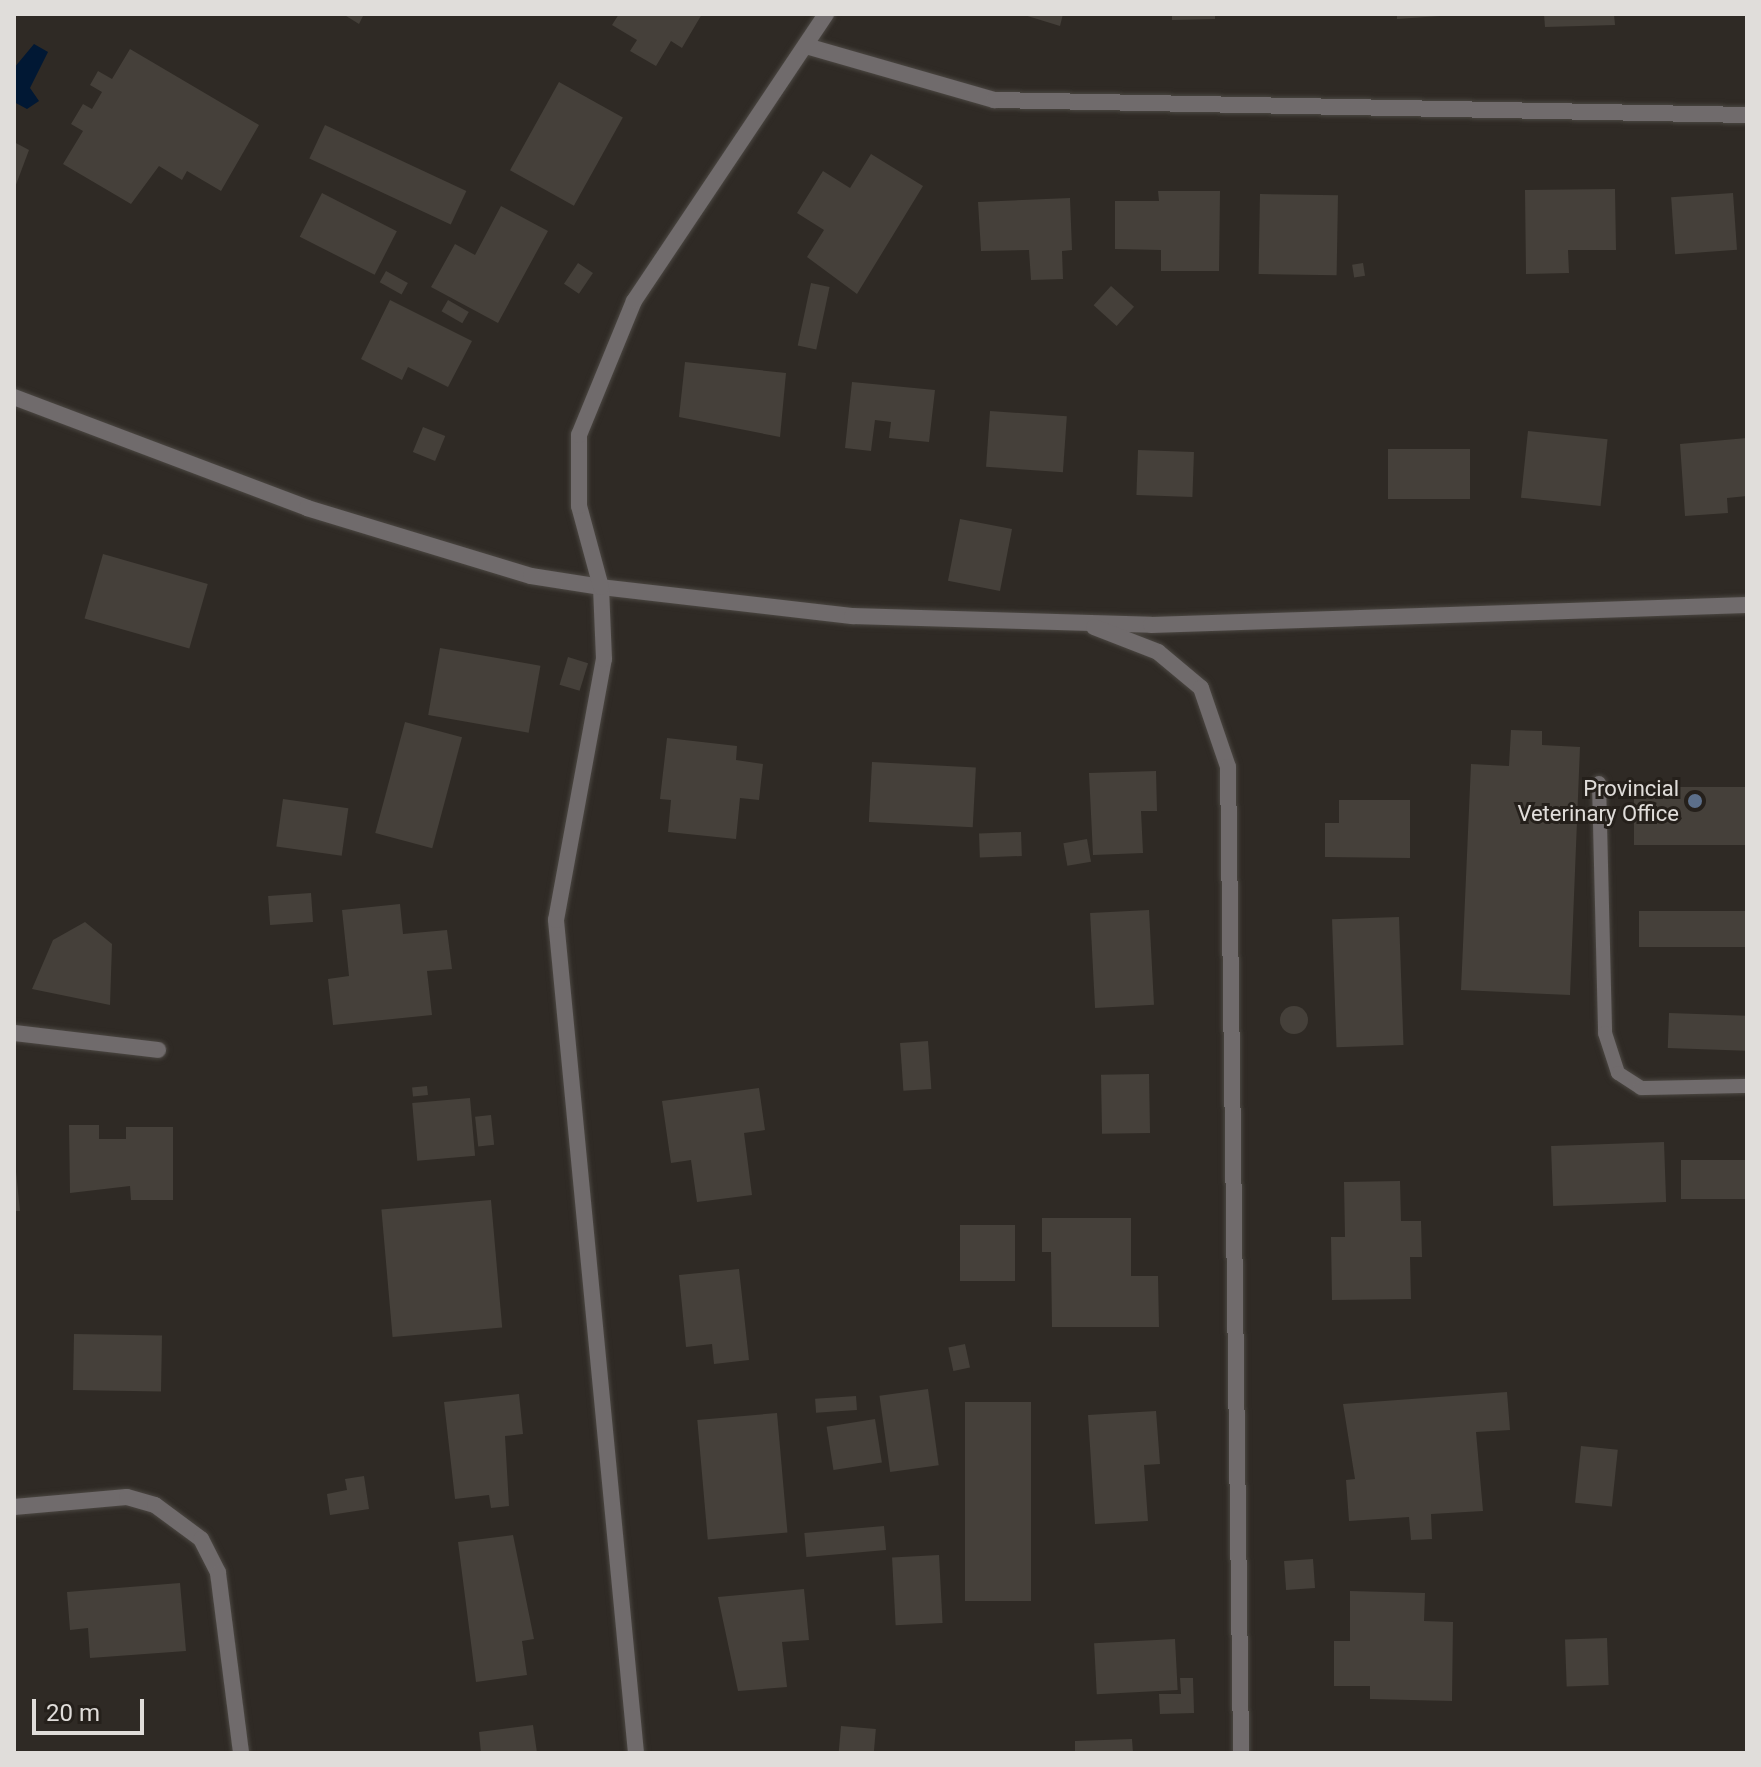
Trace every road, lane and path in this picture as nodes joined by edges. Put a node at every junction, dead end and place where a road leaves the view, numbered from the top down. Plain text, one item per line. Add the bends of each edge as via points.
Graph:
1 (826, 14) edge
2 (806, 46) junction
3 (1747, 115) edge
4 (14, 397) edge
5 (601, 587) junction
6 (1747, 605) edge
7 (1083, 623) junction
8 (1599, 783) dead end
9 (14, 1033) edge
10 (158, 1050) dead end
11 (1747, 1086) edge
12 (14, 1507) edge
13 (241, 1753) edge
14 (636, 1753) edge
15 (1241, 1753) edge

1 - 2 street
2 - 3 street via 994,100
2 - 5 street via 634,301 579,435 579,506
4 - 5 street via 307,508 531,576
5 - 7 street via 852,616
5 - 14 street via 604,659 556,920
6 - 7 street
7 - 15 street via 1158,652 1201,688 1228,767
8 - 11 lane via 1605,1033 1618,1073 1641,1088
9 - 10 street
12 - 13 street via 127,1497 155,1505 201,1539 218,1573

